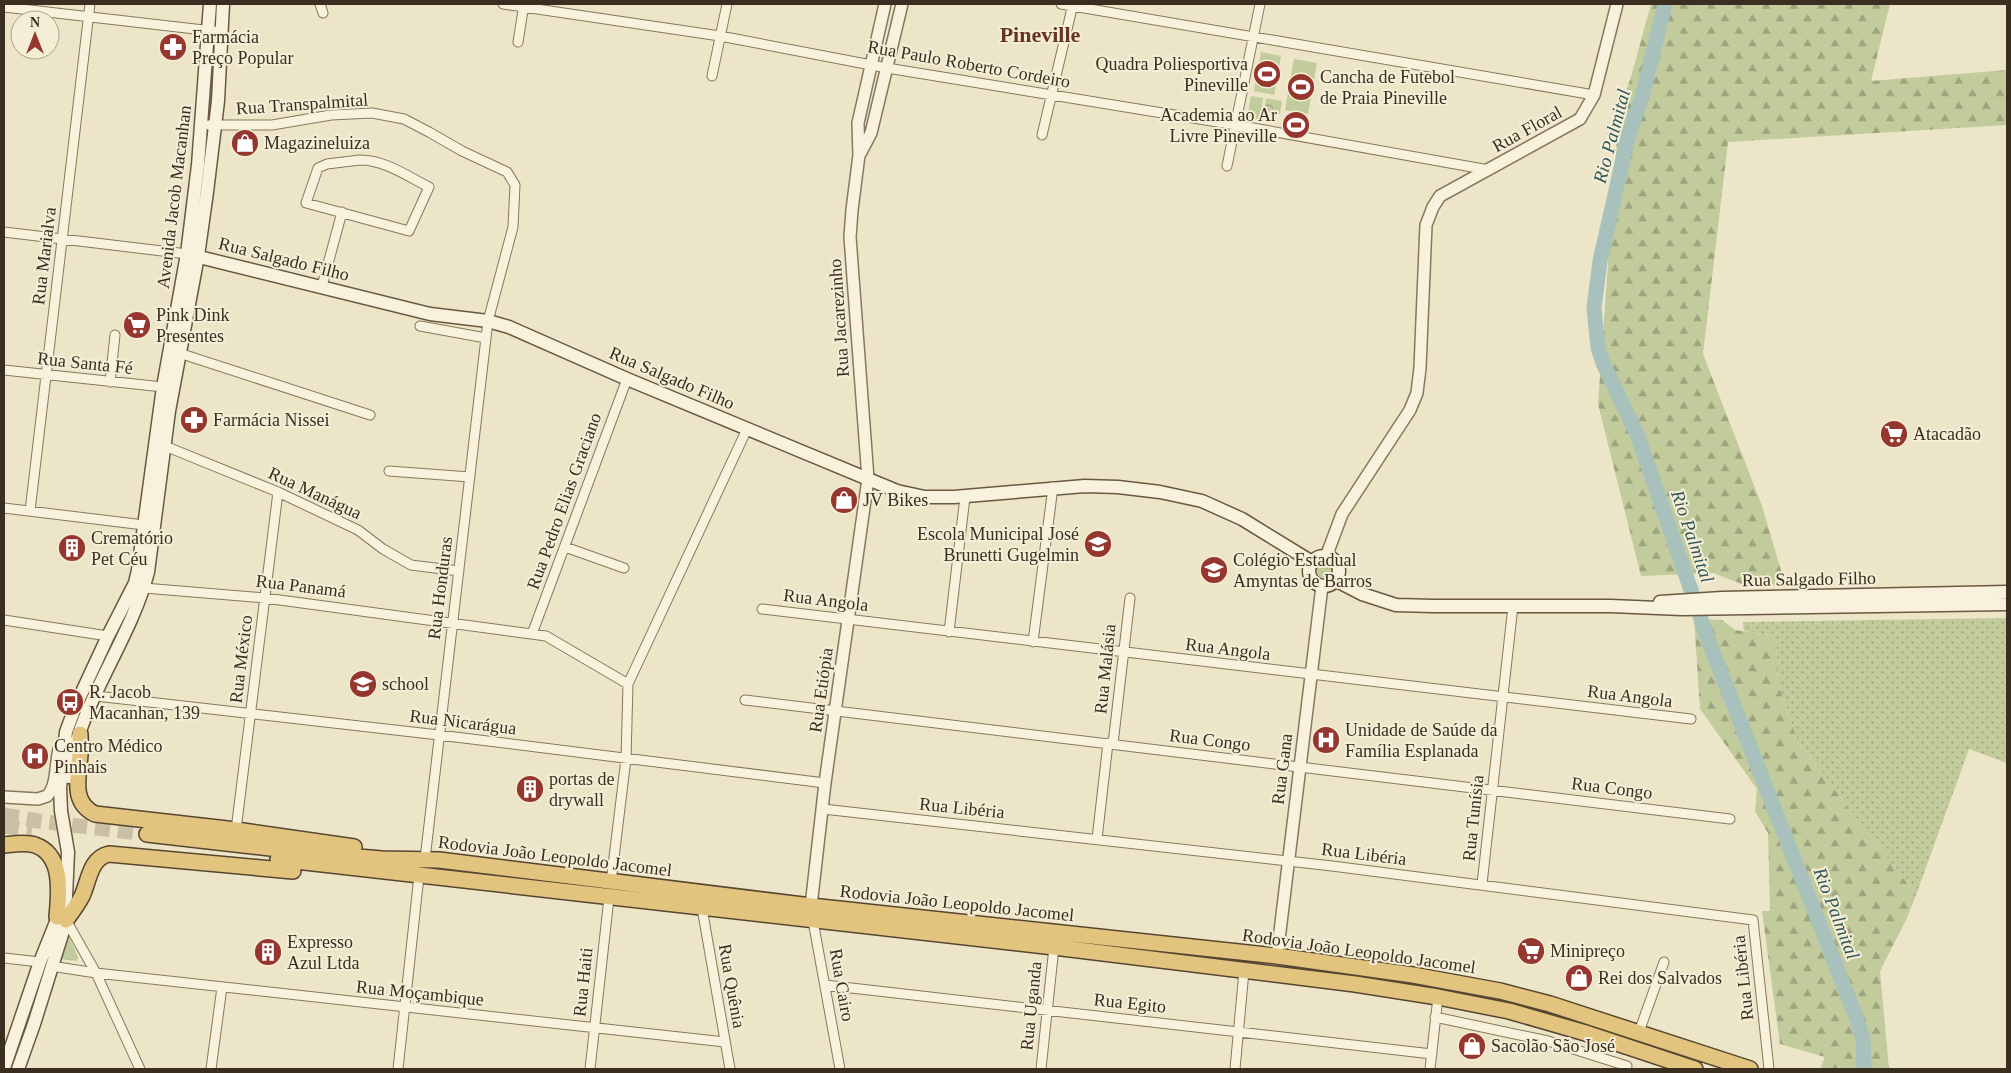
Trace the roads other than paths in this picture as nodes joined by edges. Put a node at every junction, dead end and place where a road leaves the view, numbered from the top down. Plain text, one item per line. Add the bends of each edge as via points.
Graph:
1 (90, 4) edge
2 (210, 4) edge
3 (223, 4) edge
4 (320, 4) edge
5 (503, 4) edge
6 (727, 4) edge
7 (885, 4) edge
8 (902, 4) edge
9 (1061, 4) edge
10 (1260, 4) edge
11 (1617, 4) edge
12 (524, 5) edge
13 (1073, 5) edge
14 (4, 7) edge
15 (323, 13) dead end
16 (89, 16) junction
17 (208, 32) junction
18 (221, 32) junction
19 (720, 36) junction
20 (1254, 37) junction
21 (518, 42) dead end
22 (871, 64) junction
23 (886, 68) junction
24 (712, 76) dead end
25 (1053, 95) junction
26 (1594, 95) junction
27 (202, 123) junction
28 (1236, 125) junction
29 (215, 126) junction
30 (1042, 136) dead end
31 (859, 155) junction
32 (1227, 166) dead end
33 (1489, 170) junction
34 (342, 212) junction
35 (4, 232) edge
36 (63, 239) junction
37 (193, 255) junction
38 (322, 286) junction
39 (488, 321) junction
40 (420, 326) dead end
41 (115, 335) dead end
42 (486, 338) junction
43 (179, 353) junction
44 (4, 370) edge
45 (47, 375) junction
46 (627, 379) junction
47 (110, 382) junction
48 (163, 387) junction
49 (370, 415) dead end
50 (747, 429) junction
51 (160, 443) junction
52 (389, 471) dead end
53 (470, 477) junction
54 (868, 479) junction
55 (1054, 487) junction
56 (278, 492) junction
57 (965, 496) junction
58 (4, 508) edge
59 (30, 511) junction
60 (144, 525) junction
61 (565, 547) junction
62 (1326, 557) junction
63 (1312, 562) junction
64 (624, 568) dead end
65 (459, 571) junction
66 (1335, 580) junction
67 (1322, 586) junction
68 (144, 588) junction
69 (2007, 592) edge
70 (265, 598) junction
71 (1130, 598) dead end
72 (1721, 604) junction
73 (2007, 604) edge
74 (1513, 606) junction
75 (762, 609) dead end
76 (849, 619) junction
77 (4, 620) edge
78 (453, 622) junction
79 (949, 632) junction
80 (532, 634) junction
81 (108, 636) junction
82 (122, 640) junction
83 (1033, 642) junction
84 (1123, 653) junction
85 (1310, 675) junction
86 (628, 684) junction
87 (96, 696) junction
88 (1503, 697) junction
89 (745, 700) dead end
90 (835, 712) junction
91 (250, 714) junction
92 (1691, 719) dead end
93 (73, 733) junction
94 (439, 735) junction
95 (1111, 744) junction
96 (626, 759) junction
97 (1300, 767) junction
98 (826, 783) junction
99 (1493, 790) junction
100 (4, 797) edge
101 (822, 809) junction
102 (1730, 819) dead end
103 (236, 830) junction
104 (1097, 839) junction
105 (4, 845) edge
106 (425, 859) junction
107 (1288, 861) junction
108 (372, 871) junction
109 (419, 876) junction
110 (611, 882) junction
111 (1482, 884) junction
112 (609, 898) junction
113 (702, 908) junction
114 (812, 913) junction
115 (62, 918) junction
116 (1054, 947) junction
117 (1277, 956) junction
118 (4, 958) edge
119 (1664, 962) dead end
120 (46, 964) junction
121 (1244, 970) junction
122 (96, 973) junction
123 (825, 985) junction
124 (222, 988) junction
125 (1438, 997) junction
126 (405, 1008) junction
127 (1047, 1010) junction
128 (1436, 1016) junction
129 (595, 1028) junction
130 (1240, 1032) junction
131 (1639, 1032) junction
132 (725, 1042) junction
133 (1629, 1047) junction
134 (1432, 1054) junction
135 (4, 1068) edge
136 (1627, 1068) edge
137 (18, 1069) edge
138 (140, 1069) edge
139 (211, 1069) edge
140 (398, 1069) edge
141 (590, 1069) edge
142 (730, 1069) edge
143 (840, 1069) edge
144 (1041, 1069) edge
145 (1235, 1069) edge
146 (1430, 1069) edge
147 (1695, 1069) edge
148 (1750, 1069) edge
149 (1769, 1069) edge

1 - 16 street, Rua Marialva
2 - 17 main road, Avenida Jacob Macanhan
3 - 18 main road, Avenida Jacob Macanhan
4 - 15 street
5 - 12 street, Rua Paulo Roberto Cordeiro
6 - 19 street
7 - 22 street, Rua Jacarezinho
8 - 23 street, Rua Jacarezinho
9 - 13 street
10 - 20 street
11 - 26 street, Rua Floral
12 - 19 street, Rua Paulo Roberto Cordeiro
12 - 21 street
13 - 20 street
13 - 25 street
14 - 16 street
16 - 17 street
16 - 36 street, Rua Marialva
17 - 18 street
17 - 27 main road, Avenida Jacob Macanhan
18 - 29 main road, Avenida Jacob Macanhan
19 - 22 street, Rua Paulo Roberto Cordeiro
19 - 24 street
20 - 26 street
20 - 28 street
22 - 23 street, Rua Paulo Roberto Cordeiro
22 - 31 street, Rua Jacarezinho via 858,123
23 - 25 street, Rua Paulo Roberto Cordeiro
23 - 31 street, Rua Jacarezinho via 871,133
25 - 28 street, Rua Paulo Roberto Cordeiro
25 - 30 street
26 - 33 street, Rua Floral via 1580,119
27 - 29 street, Rua Transpalmital
27 - 37 main road, Avenida Jacob Macanhan
28 - 32 street
28 - 33 street, Rua Paulo Roberto Cordeiro
29 - 37 main road, Avenida Jacob Macanhan
29 - 39 street, Rua Transpalmital via 272,125 372,113 404,119 507,172 515,185 513,227
31 - 54 street, Rua Jacarezinho via 850,237
33 - 62 street, Rua Floral via 1440,196 1433,207 1426,225 1417,393 1410,410 1342,514
34 - 34 street via 409,231 428,187 372,160 327,164 318,168 306,203
34 - 38 street
35 - 36 street, Rua Salgado Filho
36 - 37 street, Rua Salgado Filho
36 - 45 street, Rua Marialva
37 - 38 main road, Rua Salgado Filho
37 - 43 main road, Avenida Jacob Macanhan
37 - 48 main road, Avenida Jacob Macanhan
38 - 39 main road, Rua Salgado Filho via 430,314
39 - 42 street, Rua Honduras
39 - 46 main road, Rua Salgado Filho via 509,327
40 - 42 street
41 - 47 street
42 - 53 street, Rua Honduras
43 - 49 street
43 - 51 main road, Avenida Jacob Macanhan
44 - 45 street, Rua Santa Fé
45 - 47 street, Rua Santa Fé
45 - 59 street, Rua Marialva
46 - 50 main road, Rua Salgado Filho
46 - 61 street, Rua Pedro Elias Graciano
47 - 48 street, Rua Santa Fé
48 - 51 main road, Avenida Jacob Macanhan
50 - 54 main road, Rua Salgado Filho
50 - 86 street
51 - 56 street, Rua Manágua
51 - 60 main road, Avenida Jacob Macanhan
51 - 68 main road, Avenida Jacob Macanhan
52 - 53 street
53 - 65 street, Rua Honduras
54 - 57 main road, Rua Salgado Filho via 897,491 925,497
54 - 76 street, Rua Etiópia
55 - 57 main road, Rua Salgado Filho
55 - 63 main road, Rua Salgado Filho via 1118,487 1202,501 1242,519
55 - 83 street
56 - 65 street, Rua Manágua via 358,530 412,565
56 - 70 street, Rua México
57 - 79 street
58 - 59 street
59 - 60 street
60 - 81 main road, Avenida Jacob Macanhan via 135,583
61 - 64 street
61 - 80 street, Rua Pedro Elias Graciano
62 - 63 main road
62 - 66 main road via 1338,566
63 - 67 main road via 1310,577
65 - 78 street, Rua Honduras
66 - 67 main road
66 - 74 main road, Rua Salgado Filho via 1362,594 1396,604
67 - 85 street, Rua Gana
68 - 70 street, Rua Panamá
68 - 82 main road, Avenida Jacob Macanhan
69 - 72 main road, Rua Salgado Filho
70 - 78 street, Rua Panamá
70 - 91 street, Rua México
71 - 84 street, Rua Malásia
72 - 73 main road, Rua Salgado Filho
72 - 74 main road, Rua Salgado Filho
74 - 88 street, Rua Tunísia
75 - 76 street, Rua Angola
76 - 79 street, Rua Angola
76 - 90 street, Rua Etiópia
77 - 81 street
78 - 80 street
78 - 94 street, Rua Honduras
79 - 83 street, Rua Angola
80 - 86 street via 546,636
81 - 82 main road
81 - 93 main road, Avenida Jacob Macanhan via 76,705
82 - 87 main road, Avenida Jacob Macanhan
83 - 84 street, Rua Angola
84 - 85 street, Rua Angola
84 - 95 street, Rua Malásia
85 - 88 street, Rua Angola
85 - 97 street, Rua Gana
86 - 96 street
87 - 91 street, Rua Nicarágua
87 - 93 main road, Avenida Jacob Macanhan
88 - 92 street, Rua Angola
88 - 99 street, Rua Tunísia
89 - 90 street, Rua Congo
90 - 95 street, Rua Congo
90 - 98 street, Rua Etiópia
91 - 94 street, Rua Nicarágua
91 - 103 street, Rua México
93 - 100 street via 58,750 50,793 38,799
93 - 103 highway via 81,752 77,791 82,804 90,812 101,816
93 - 115 main road, Avenida Jacob Macanhan via 67,793 68,876
94 - 96 street, Rua Nicarágua
94 - 106 street, Rua Honduras
95 - 97 street, Rua Congo
95 - 104 street, Rua Malásia
96 - 98 street, Rua Nicarágua
96 - 110 street
97 - 99 street, Rua Congo
97 - 107 street, Rua Gana
98 - 101 street, Rua Etiópia
99 - 102 street, Rua Congo
99 - 111 street, Rua Tunísia
101 - 104 street, Rua Libéria
101 - 114 street, Rua Etiópia
103 - 106 highway
104 - 107 street, Rua Libéria
105 - 115 highway via 35,845 52,860 60,882
106 - 108 highway, Rodovia João Leopoldo Jacomel via 382,859 147,839
106 - 110 highway, Rodovia João Leopoldo Jacomel
107 - 111 street, Rua Libéria
107 - 117 street, Rua Gana
108 - 109 highway, Rodovia João Leopoldo Jacomel
108 - 115 highway via 309,872 109,854 101,856 95,863 82,897
109 - 112 highway, Rodovia João Leopoldo Jacomel
109 - 126 street
110 - 114 highway, Rodovia João Leopoldo Jacomel
111 - 149 street, Rua Libéria via 1753,920
112 - 113 highway, Rodovia João Leopoldo Jacomel
112 - 129 street, Rua Haiti
113 - 114 highway, Rodovia João Leopoldo Jacomel
113 - 132 street, Rua Quênia
114 - 116 highway, Rodovia João Leopoldo Jacomel
114 - 117 highway, Rodovia João Leopoldo Jacomel
114 - 123 street, Rua Cairo
115 - 120 main road, Avenida Jacob Macanhan
115 - 122 street
116 - 121 highway, Rodovia João Leopoldo Jacomel
116 - 127 street, Rua Uganda
117 - 121 highway via 1260,968
117 - 131 highway, Rodovia João Leopoldo Jacomel via 1500,991
118 - 120 street, Rua Moçambique
119 - 131 street
120 - 122 street, Rua Moçambique
120 - 135 main road
120 - 137 main road via 34,1024
121 - 125 highway, Rodovia João Leopoldo Jacomel
121 - 130 street
122 - 124 street, Rua Moçambique
122 - 138 street
123 - 127 street, Rua Egito
123 - 143 street, Rua Cairo
124 - 126 street, Rua Moçambique
124 - 139 street
125 - 128 street
125 - 133 highway, Rodovia João Leopoldo Jacomel via 1541,1019
126 - 129 street, Rua Moçambique
126 - 140 street
127 - 130 street, Rua Egito
127 - 144 street, Rua Uganda
128 - 134 street
128 - 136 street via 1548,1041
129 - 132 street, Rua Moçambique
129 - 141 street, Rua Haiti
130 - 134 street, Rua Egito
130 - 145 street
131 - 148 highway, Rodovia João Leopoldo Jacomel
132 - 142 street, Rua Quênia
133 - 136 street
133 - 147 highway, Rodovia João Leopoldo Jacomel
134 - 146 street

